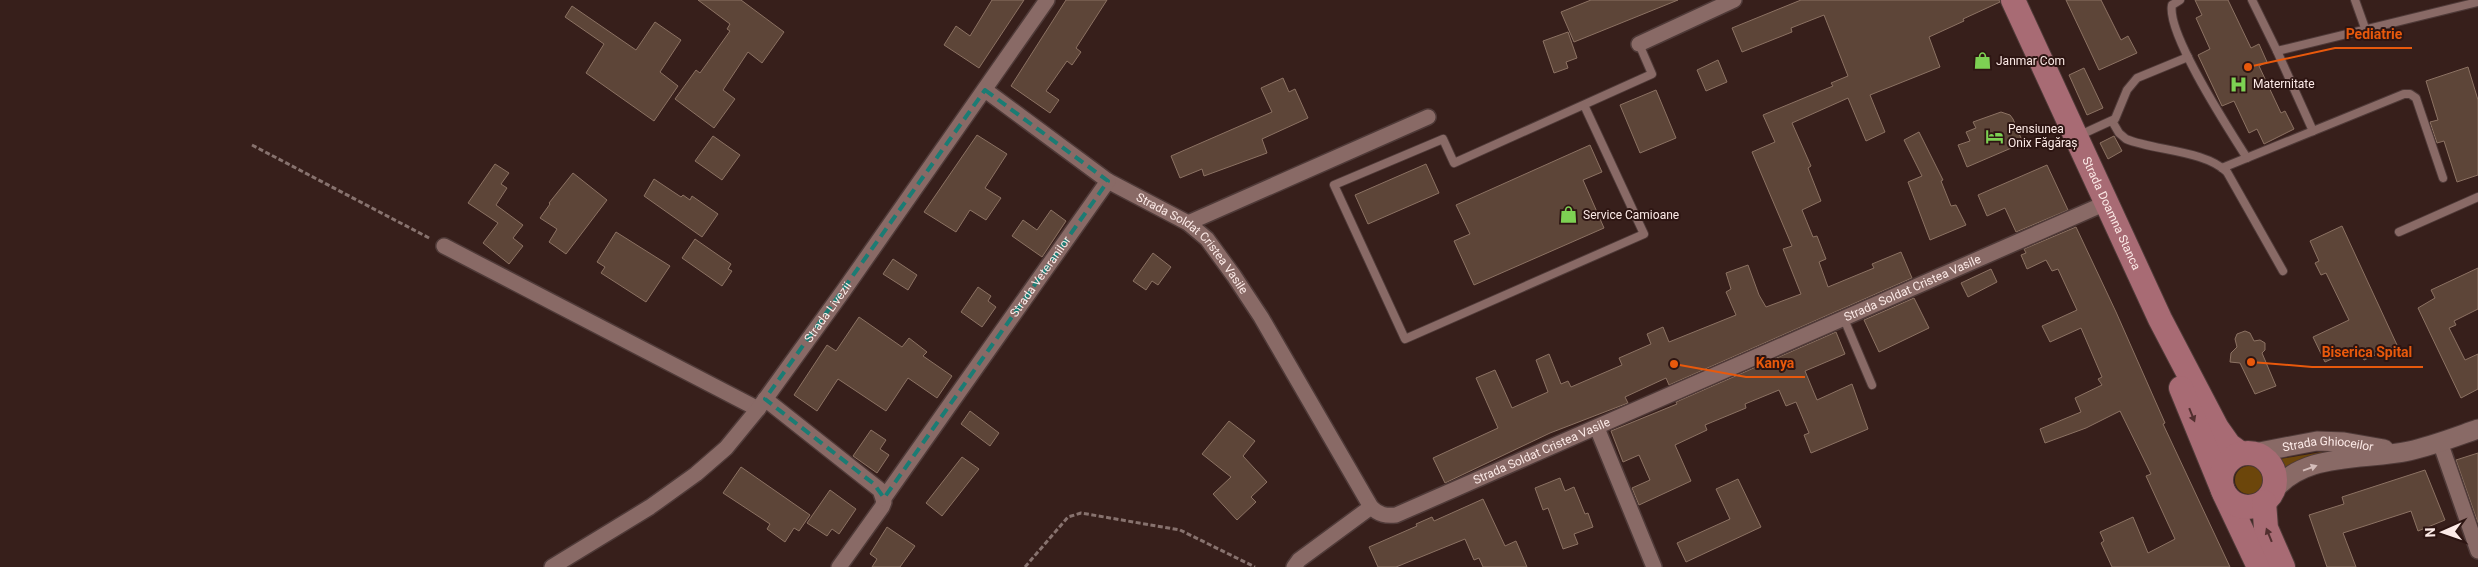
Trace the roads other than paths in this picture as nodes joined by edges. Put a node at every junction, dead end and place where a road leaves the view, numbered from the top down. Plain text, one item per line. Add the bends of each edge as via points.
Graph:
1 (1047, 0) edge
2 (1734, 0) edge
3 (2013, 0) edge
4 (2180, 0) edge
5 (2252, 0) edge
6 (2355, 0) edge
7 (2465, 2) edge
8 (2478, 2) edge
9 (2365, 28) junction
10 (1639, 44) joint
11 (2277, 50) junction
12 (2188, 57) junction
13 (985, 90) junction
14 (1584, 105) junction
15 (1428, 117) dead end
16 (2112, 121) junction
17 (2313, 131) junction
18 (2076, 137) junction
19 (2247, 158) junction
20 (2222, 168) junction
21 (2443, 178) dead end
22 (1108, 181) junction
23 (2478, 197) edge
24 (2106, 203) junction
25 (1188, 224) junction
26 (2400, 232) dead end
27 (444, 246) road end
28 (2282, 271) dead end
29 (1844, 319) junction
30 (2160, 319) junction
31 (1872, 385) dead end
32 (761, 404) junction
33 (1597, 428) junction
34 (2478, 429) edge
35 (2440, 442) junction
36 (2403, 452) junction
37 (2247, 453) junction
38 (2224, 492) junction
39 (884, 498) junction
40 (2268, 498) junction
41 (1371, 507) junction
42 (2478, 551) edge
43 (552, 567) edge
44 (839, 567) edge
45 (1294, 567) edge
46 (1654, 567) edge
47 (2259, 567) edge
48 (2283, 567) edge

1 - 13 street, Strada Livezii
2 - 10 street
3 - 18 main road, Strada Doamna Stanca
4 - 12 lane via 2172,5 2172,15
5 - 11 lane
6 - 9 lane
7 - 8 lane
7 - 9 lane
9 - 11 lane
10 - 14 lane via 1652,74
11 - 17 lane
12 - 16 lane via 2137,78 2127,90 2118,115
12 - 19 lane via 2209,98
13 - 22 street
13 - 32 street, Strada Livezii
14 - 14 lane via 1454,163 1443,138 1334,185 1405,340 1644,234
15 - 25 street
16 - 18 lane
16 - 20 lane via 2119,133 2131,141 2205,160
17 - 19 lane
17 - 21 lane via 2410,94 2416,98
18 - 24 main road, Strada Doamna Stanca
19 - 20 lane
20 - 28 lane
22 - 25 street, Strada Soldat Cristea Vasile
22 - 39 street, Strada Veteranilor
23 - 26 lane
24 - 29 street, Strada Soldat Cristea Vasile
24 - 30 main road, Strada Doamna Stanca
25 - 41 street, Strada Soldat Cristea Vasile via 1216,249 1248,297
27 - 32 street
29 - 31 lane
29 - 33 street, Strada Soldat Cristea Vasile
30 - 37 main road, Strada Doamna Stanca via 2217,428 2229,445
30 -> 38 main road, Strada Doamna Stanca via 2178,380
32 - 39 street via 874,484
32 - 43 street, Strada Livezii via 726,448 696,474
33 - 41 street, Strada Soldat Cristea Vasile via 1396,515 1382,515
33 - 46 street
34 - 35 street, Strada Ghioceilor
35 - 36 street, Strada Ghioceilor
35 - 42 street
36 - 37 street, Strada Ghioceilor via 2317,441
40 -> 36 street, Strada Ghioceilor via 2287,478 2323,463
37 - 38 main road via 2230,459 2224,466 2221,484
37 - 40 main road via 2269,462 2274,469 2275,482
38 - 40 main road via 2229,500 2247,507
38 - 47 main road, Strada Doamna Stanca
39 - 44 street, Strada Veteranilor via 882,507
48 -> 40 main road via 2266,528
41 - 45 street via 1305,555

